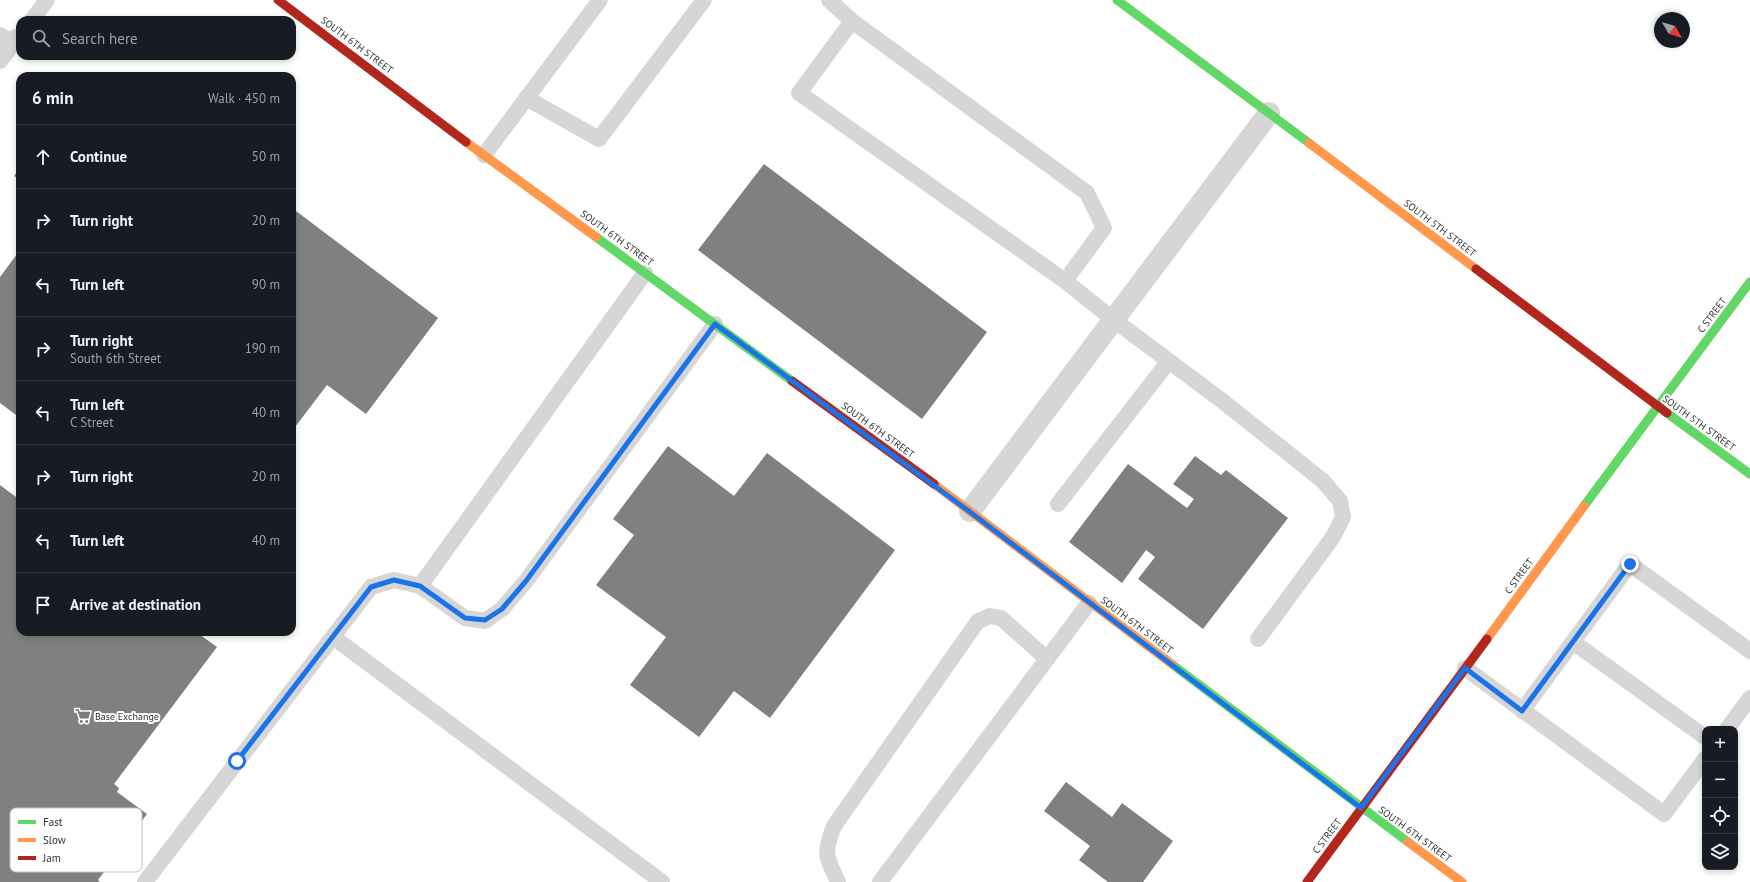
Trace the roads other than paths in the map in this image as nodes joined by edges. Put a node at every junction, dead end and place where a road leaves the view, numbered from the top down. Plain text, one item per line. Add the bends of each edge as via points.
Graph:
1 (47, 0) edge
2 (278, 0) edge
3 (600, 0) edge
4 (704, 0) edge
5 (829, 0) edge
6 (1117, 0) edge
7 (35, 16) edge
8 (852, 21) junction
9 (9, 37) edge
10 (0, 61) edge
11 (526, 98) junction
12 (1269, 112) junction
13 (484, 155) junction
14 (645, 273) junction
15 (1064, 281) junction
16 (1750, 282) edge
17 (1114, 320) junction
18 (715, 324) junction
19 (1169, 361) junction
20 (1658, 406) junction
21 (1750, 474) edge
22 (1058, 504) dead end
23 (970, 512) junction
24 (420, 586) junction
25 (1089, 603) junction
26 (333, 637) junction
27 (1258, 639) dead end
28 (1573, 642) junction
29 (1750, 651) edge
30 (1047, 659) junction
31 (1465, 668) junction
32 (1750, 698) edge
33 (1522, 711) junction
34 (1729, 726) edge
35 (1702, 736) edge
36 (1703, 762) edge
37 (1361, 808) junction
38 (145, 882) edge
39 (662, 882) edge
40 (838, 882) edge
41 (880, 882) edge
42 (1307, 882) edge
43 (1462, 882) edge

1 - 7 lane
2 - 13 street, SOUTH 6TH STREET
3 - 11 lane
4 - 11 lane via 599,139
5 - 8 lane
6 - 12 street, SOUTH 5TH STREET
8 - 15 lane via 1087,193 1104,228
8 - 15 lane via 799,93
9 - 10 lane via 8,51
11 - 13 lane
12 - 17 street
12 - 20 street, SOUTH 5TH STREET
13 - 14 street, SOUTH 6TH STREET
14 - 18 street, SOUTH 6TH STREET
14 - 24 lane
15 - 17 lane
16 - 20 street, C STREET
17 - 19 lane
17 - 23 street
18 - 23 street, SOUTH 6TH STREET
18 - 24 lane via 526,581 502,609 485,620 465,618
19 - 22 lane
19 - 27 lane via 1323,481 1340,501 1343,517 1333,537
20 - 21 street, SOUTH 5TH STREET
20 - 31 street, C STREET
23 - 25 street, SOUTH 6TH STREET
24 - 26 lane via 394,580 371,587
25 - 30 lane
25 - 37 street, SOUTH 6TH STREET
26 - 38 lane
26 - 39 lane
28 - 29 lane via 1630,564
28 - 33 lane
28 - 35 lane
30 - 40 lane via 1000,618 990,616 978,621 834,826 827,843 826,854
30 - 41 lane
31 - 33 lane
31 - 37 street, C STREET
32 - 34 lane
33 - 36 lane via 1664,814
37 - 42 street, C STREET
37 - 43 street, SOUTH 6TH STREET

